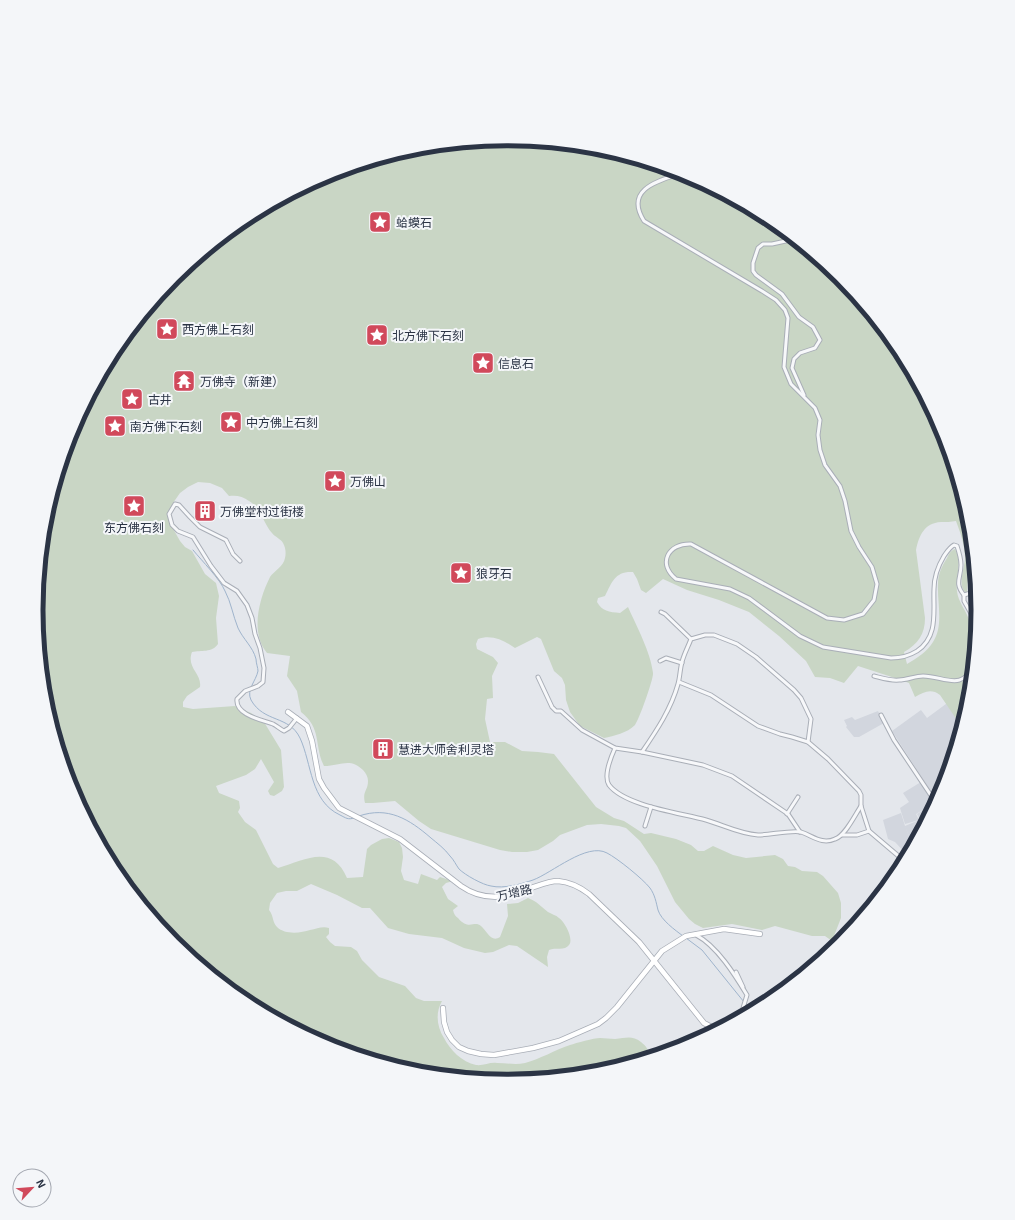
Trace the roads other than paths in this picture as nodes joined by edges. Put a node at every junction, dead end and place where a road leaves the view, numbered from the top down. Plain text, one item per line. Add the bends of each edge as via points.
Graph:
1 (672, 176) edge
2 (789, 240) edge
3 (805, 397) junction
4 (240, 561) dead end
5 (971, 593) edge
6 (964, 595) junction
7 (661, 612) dead end
8 (972, 615) edge
9 (691, 639) junction
10 (660, 661) dead end
11 (682, 663) junction
12 (968, 673) edge
13 (874, 676) dead end
14 (538, 677) dead end
15 (679, 682) junction
16 (288, 712) dead end
17 (881, 715) dead end
18 (297, 718) junction
19 (808, 742) junction
20 (615, 748) junction
21 (642, 752) junction
22 (798, 797) dead end
23 (932, 798) edge
24 (861, 806) junction
25 (651, 807) junction
26 (787, 814) junction
27 (645, 826) dead end
28 (869, 831) junction
29 (800, 832) junction
30 (842, 835) junction
31 (900, 858) edge
32 (692, 934) junction
33 (760, 934) dead end
34 (655, 960) junction
35 (736, 972) dead end
36 (744, 992) junction
37 (443, 1008) dead end
38 (745, 1009) edge
39 (712, 1027) edge

1 - 3 street via 660,180 642,192 638,207 644,221 776,300 788,318 784,367 791,384
2 - 3 street via 763,244 758,248 753,271 782,294 799,317 813,327 820,340 816,348 800,353 794,359 792,368
3 - 6 street via 815,408 820,420 820,450 825,465 840,486 851,531 872,567 877,584 874,600 863,614 844,620 827,618 691,544 674,547 667,560 666,568 670,574 676,579 730,589 749,598 800,636 823,647 891,658 914,652 924,645 928,638 933,625 934,586 938,568 949,548 954,545 957,546 961,565 958,585
4 - 18 street via 226,540 200,527 175,504 169,514 172,525 178,531 194,537 224,583 237,591 252,618 264,668 263,682 242,693 237,699 237,704 243,712 284,731
5 - 6 street
6 - 8 street via 964,601
7 - 9 street
9 - 11 street
9 - 19 street via 714,635 736,644 756,657 794,690 811,719
10 - 11 street via 666,658
11 - 15 street
12 - 13 street via 957,681 925,676 899,680
14 - 20 street via 552,707 561,711 582,730
15 - 19 street via 711,695 758,726
15 - 21 street via 664,720
16 - 18 street, 万增路
17 - 23 street via 894,740
18 - 34 street, 万增路 via 307,726 319,779 339,808 400,839 469,892 480,896 502,896 523,892 558,881 580,888 614,917
19 - 24 street via 857,788 861,795
20 - 21 street
20 - 25 street via 607,769 608,783 623,796
21 - 26 street via 719,770 743,782
22 - 26 street
24 - 28 street
24 - 30 street
25 - 27 street
25 - 29 street via 757,835
26 - 29 street
28 - 30 street via 856,835
28 - 31 street
29 - 30 street via 820,841 830,841
32 - 33 street via 724,929
32 - 34 street via 662,951
32 - 36 street via 705,940 724,961
34 - 37 street via 617,1007 598,1024 559,1041 533,1048 494,1055 468,1051 459,1047 447,1032
34 - 39 street, 万增路 via 704,1022
35 - 36 street
36 - 38 street

